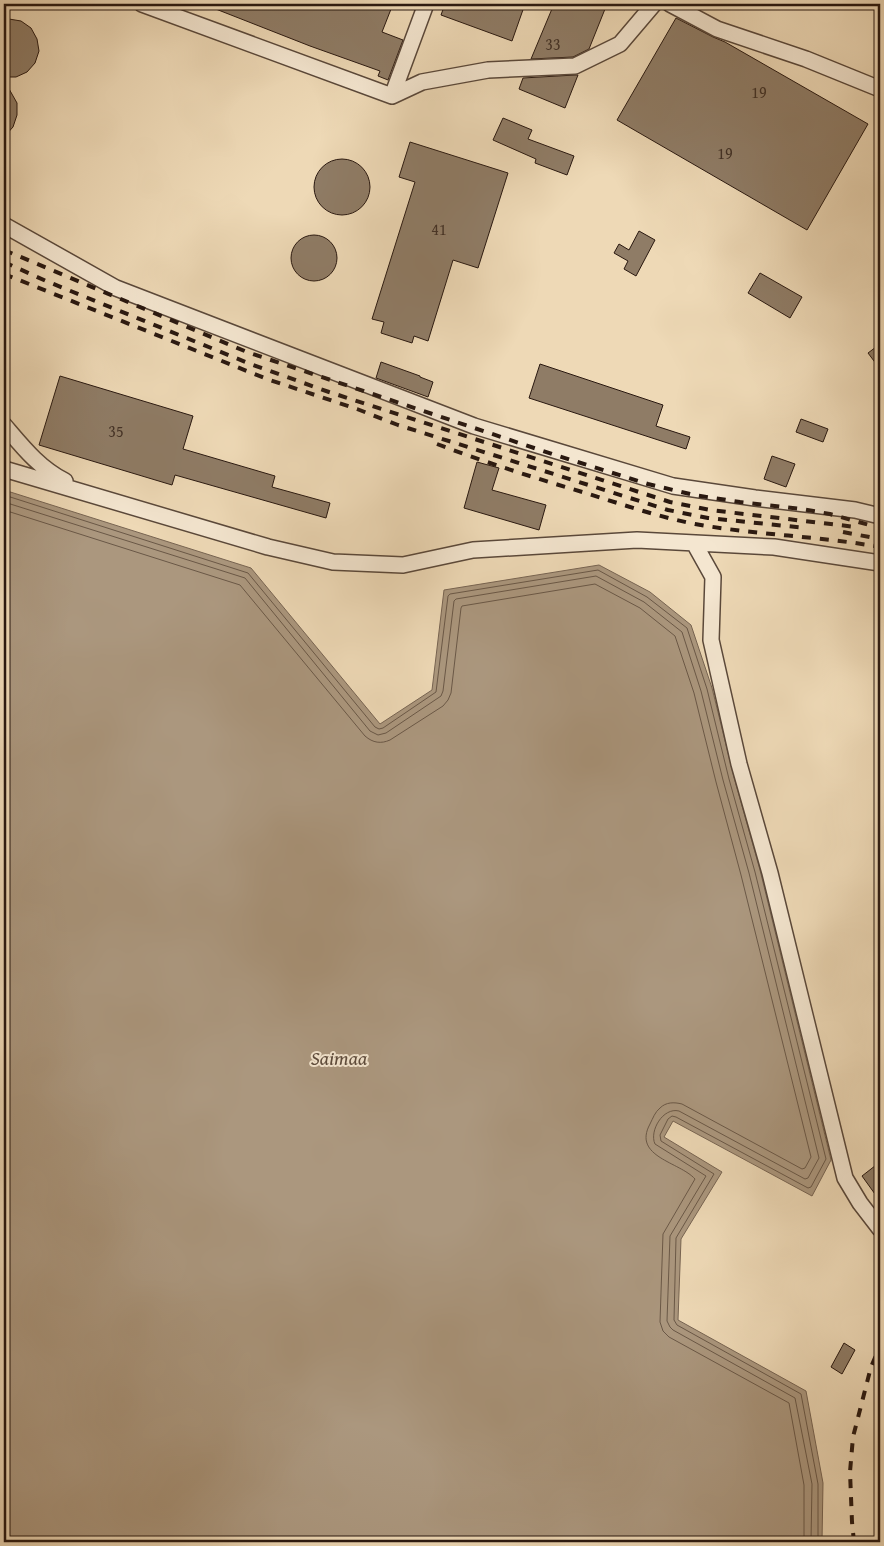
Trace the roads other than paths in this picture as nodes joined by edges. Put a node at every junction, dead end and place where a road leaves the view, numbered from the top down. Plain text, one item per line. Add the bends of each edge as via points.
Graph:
1 (142, 4) edge
2 (426, 4) edge
3 (654, 4) edge
4 (670, 4) edge
5 (880, 89) edge
6 (392, 96) junction
7 (4, 225) edge
8 (4, 425) edge
9 (4, 470) edge
10 (91, 495) junction
11 (880, 516) edge
12 (694, 543) junction
13 (880, 562) edge
14 (880, 1229) edge

1 - 6 lane
2 - 6 lane
3 - 6 lane via 620,44 575,66 488,70 422,82
4 - 5 lane via 717,29 806,59
7 - 11 lane via 116,288 474,426 673,486
8 - 10 lane via 51,474
9 - 10 lane
10 - 12 lane via 268,547 334,562 404,565 473,550 637,540
12 - 13 lane via 774,547
12 - 14 lane via 713,577 711,640 739,764 770,873 844,1178

